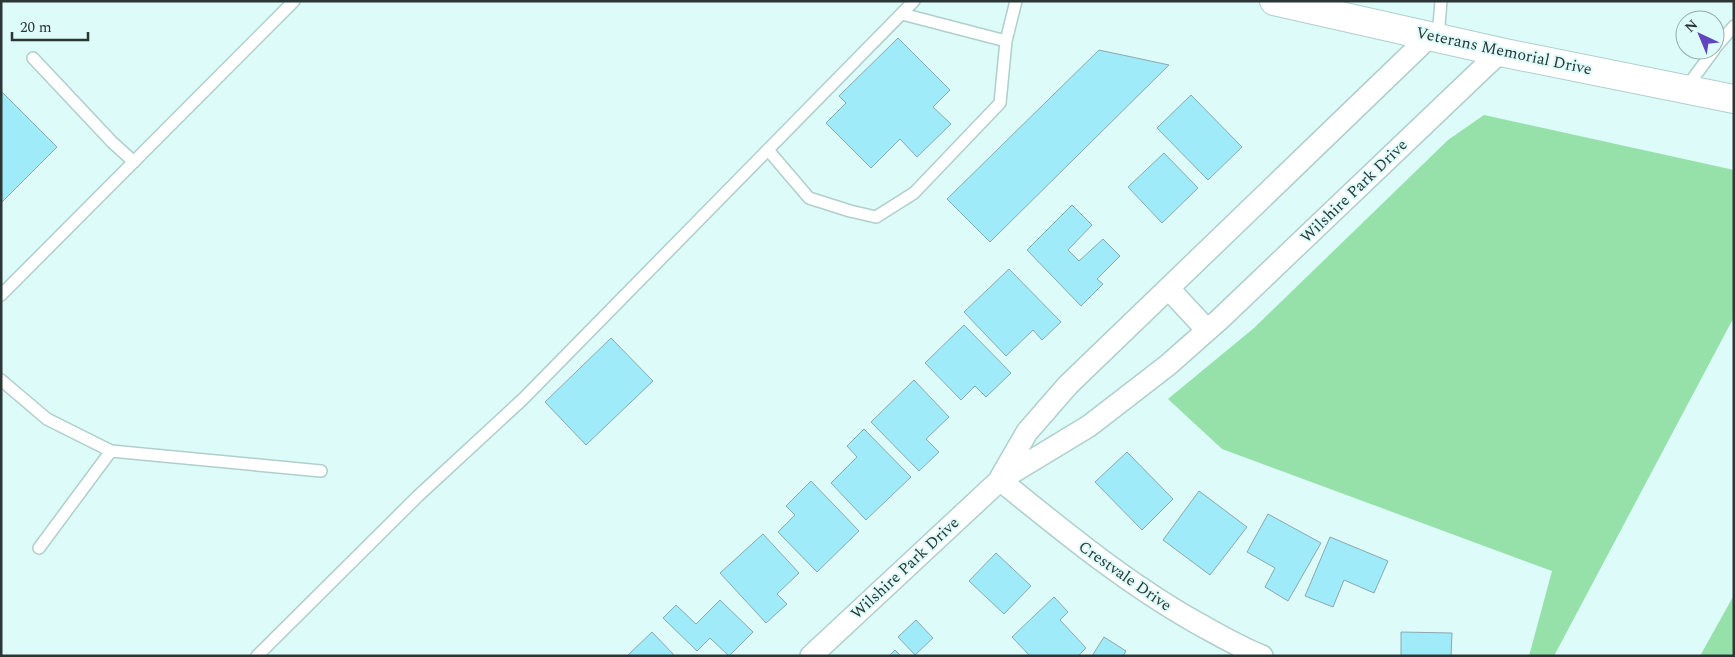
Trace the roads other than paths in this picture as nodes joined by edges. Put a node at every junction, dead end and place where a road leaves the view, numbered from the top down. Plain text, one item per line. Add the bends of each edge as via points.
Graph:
1 (294, 1) edge
2 (914, 1) edge
3 (1016, 1) edge
4 (1274, 1) edge
5 (1441, 1) edge
6 (902, 14) junction
7 (1734, 26) edge
8 (1725, 36) edge
9 (1434, 37) junction
10 (1006, 41) junction
11 (1500, 52) junction
12 (33, 58) dead end
13 (1706, 60) edge
14 (1684, 89) junction
15 (1734, 99) edge
16 (768, 150) junction
17 (134, 162) junction
18 (1169, 288) junction
19 (1, 295) edge
20 (1208, 330) junction
21 (1, 380) edge
22 (111, 451) junction
23 (321, 471) dead end
24 (1000, 480) junction
25 (39, 548) dead end
26 (257, 656) edge
27 (811, 656) edge
28 (1262, 656) edge

1 - 17 lane
2 - 6 lane
3 - 10 lane
4 - 9 main road, Veterans Memorial Drive via 1356,15
5 - 9 lane
6 - 10 lane
6 - 16 lane
7 - 8 lane
9 - 11 main road, Veterans Memorial Drive
9 - 18 street, Wilshire Park Drive
10 - 16 lane via 1000,103 914,194 876,216 809,198
11 - 14 main road, Veterans Memorial Drive
11 - 20 street, Wilshire Park Drive
12 - 17 lane
13 - 14 lane
14 - 15 main road, Veterans Memorial Drive
16 - 26 lane via 523,399 418,496
17 - 19 lane
18 - 20 street
18 - 24 street, Wilshire Park Drive via 1068,385 1027,432
20 - 24 street, Wilshire Park Drive via 1089,426
21 - 22 lane via 47,419
22 - 23 lane
22 - 25 lane
24 - 27 street, Wilshire Park Drive
24 - 28 street, Crestvale Drive via 1080,546 1162,603

